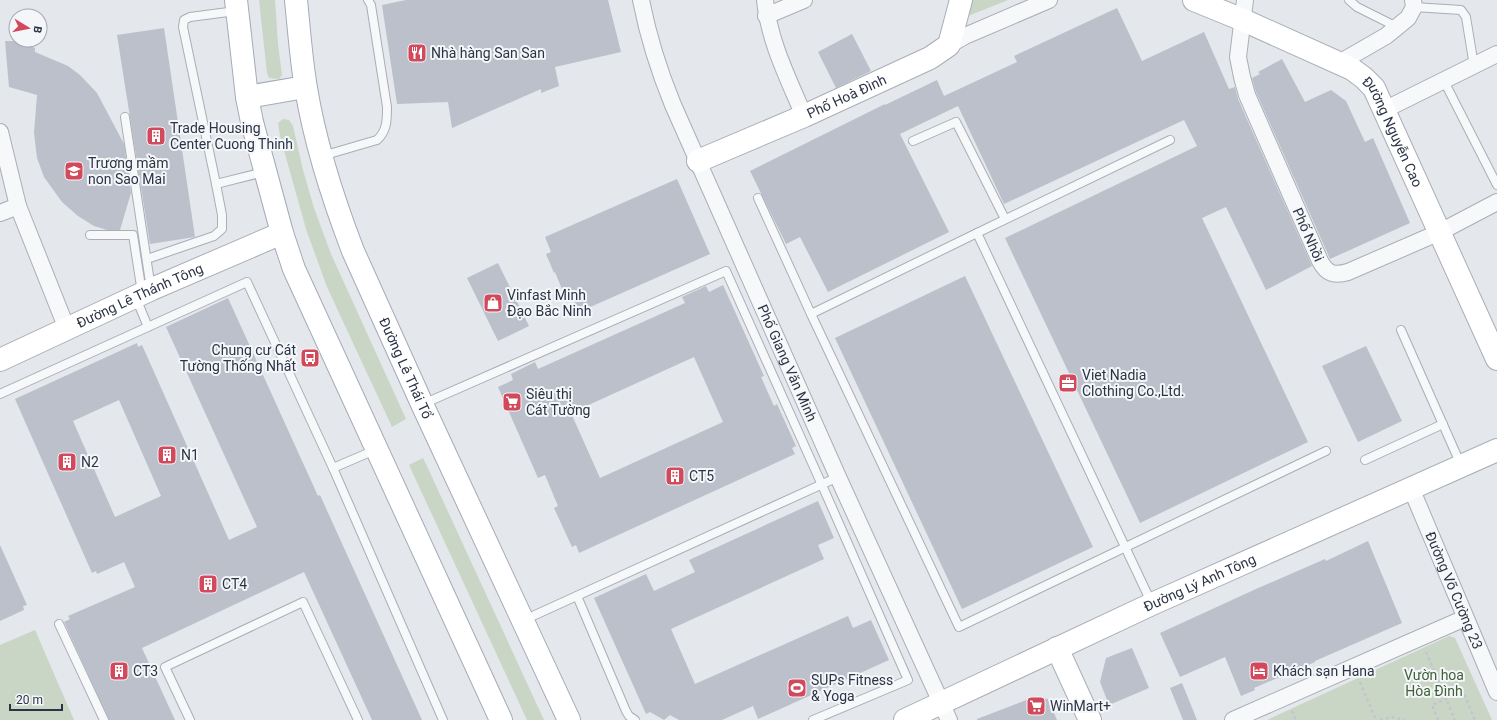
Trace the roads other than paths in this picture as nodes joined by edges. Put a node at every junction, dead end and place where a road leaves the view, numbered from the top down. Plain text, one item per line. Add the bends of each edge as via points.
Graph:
1 (296, 0) edge
2 (368, 0) edge
3 (641, 0) edge
4 (765, 0) edge
5 (804, 0) edge
6 (961, 0) edge
7 (1049, 0) edge
8 (1194, 0) edge
9 (1349, 0) edge
10 (1413, 3) edge
11 (236, 5) edge
12 (1244, 10) edge
13 (766, 16) junction
14 (1397, 27) junction
15 (949, 45) junction
16 (1497, 54) edge
17 (1339, 63) junction
18 (1474, 66) junction
19 (1444, 81) junction
20 (306, 87) junction
21 (247, 97) junction
22 (1384, 110) junction
23 (804, 116) junction
24 (126, 118) dead end
25 (0, 132) edge
26 (1170, 140) dead end
27 (913, 141) dead end
28 (322, 156) junction
29 (698, 161) junction
30 (265, 172) junction
31 (216, 184) junction
32 (1497, 185) edge
33 (758, 198) dead end
34 (1497, 202) edge
35 (18, 206) junction
36 (0, 213) edge
37 (1005, 219) junction
38 (1440, 232) junction
39 (282, 233) junction
40 (976, 233) junction
41 (90, 235) dead end
42 (147, 259) junction
43 (143, 293) junction
44 (811, 314) junction
45 (148, 327) junction
46 (67, 329) junction
47 (1401, 330) dead end
48 (1497, 359) edge
49 (0, 360) edge
50 (0, 394) edge
51 (422, 404) junction
52 (1443, 424) junction
53 (377, 449) junction
54 (1497, 450) edge
55 (1326, 451) dead end
56 (1365, 460) dead end
57 (1461, 465) junction
58 (333, 468) junction
59 (838, 478) junction
60 (822, 485) junction
61 (1411, 488) junction
62 (1126, 548) junction
63 (577, 596) junction
64 (1152, 604) junction
65 (1465, 618) junction
66 (523, 620) junction
67 (59, 624) dead end
68 (1057, 648) junction
69 (1497, 692) edge
70 (946, 711) edge
71 (1236, 719) edge
72 (104, 720) edge
73 (190, 720) edge
74 (358, 720) edge
75 (443, 720) edge
76 (501, 720) edge
77 (569, 720) edge
78 (635, 720) edge
79 (813, 720) edge
80 (905, 720) edge
81 (1090, 720) edge

1 - 20 main road, Đường Lê Thái Tổ
2 - 28 lane via 371,5 387,107 385,130 377,140
3 - 29 street, Phố Giang Văn Minh via 660,73
4 - 13 street
5 - 13 street
6 - 15 main road
7 - 15 street
8 - 12 main road, Đường Nguyễn Cao
9 - 14 lane via 1356,8
10 - 14 street via 1408,18
10 - 18 lane via 1461,10 1466,17
11 - 21 main road
11 - 31 lane via 190,17 184,20 183,27
12 - 17 main road, Đường Nguyễn Cao
12 - 38 street, Phố Nhồi via 1238,57 1247,95 1324,267 1336,275 1348,272
13 - 23 street via 773,41
14 - 17 street
15 - 23 main road, Phố Hoà Đình via 930,58
16 - 18 street
17 - 22 main road, Đường Nguyễn Cao via 1352,69 1374,88
18 - 19 street
19 - 22 street
19 - 32 lane
20 - 21 main road
20 - 28 main road, Đường Lê Thái Tổ
21 - 30 main road
22 - 38 main road, Đường Nguyễn Cao
23 - 29 main road, Phố Hoà Đình
24 - 42 lane
25 - 35 street
26 - 37 lane
27 - 37 lane via 956,122
28 - 51 main road, Đường Lê Thái Tổ via 353,251
29 - 59 street, Phố Giang Văn Minh
30 - 31 lane
30 - 39 main road
31 - 42 lane via 222,229 214,236
33 - 44 lane
34 - 38 street, Phố Nhồi
35 - 36 street
35 - 46 street
37 - 40 lane
38 - 48 main road, Đường Nguyễn Cao
39 - 43 main road, Đường Lê Thánh Tông
39 - 53 main road via 300,282
40 - 44 lane
40 - 62 lane
41 - 43 lane via 133,235
42 - 43 lane
43 - 45 lane
43 - 46 main road, Đường Lê Thánh Tông
44 - 62 lane via 959,627
45 - 50 lane
45 - 58 lane via 247,282
46 - 49 main road, Đường Lê Thánh Tông
47 - 52 lane
51 - 60 lane via 726,272
51 - 66 main road, Đường Lê Thái Tổ
52 - 56 lane
52 - 57 lane
53 - 58 lane
53 - 76 main road
54 - 57 main road, Đường Lý Anh Tông
55 - 62 lane
57 - 61 main road, Đường Lý Anh Tông
58 - 75 lane
59 - 60 lane
59 - 70 street, Phố Giang Văn Minh
60 - 63 lane
60 - 79 lane via 908,680
61 - 64 main road, Đường Lý Anh Tông
61 - 65 street, Đường Võ Cường 23
62 - 64 lane
63 - 66 lane
63 - 78 lane via 626,711
64 - 68 main road, Đường Lý Anh Tông
65 - 69 street, Đường Võ Cường 23
65 - 71 street
66 - 77 main road, Đường Lê Thái Tổ
67 - 72 lane
68 - 70 main road, Đường Lý Anh Tông
68 - 81 main road
70 - 80 main road, Đường Lý Anh Tông
73 - 74 lane via 165,666 302,602

